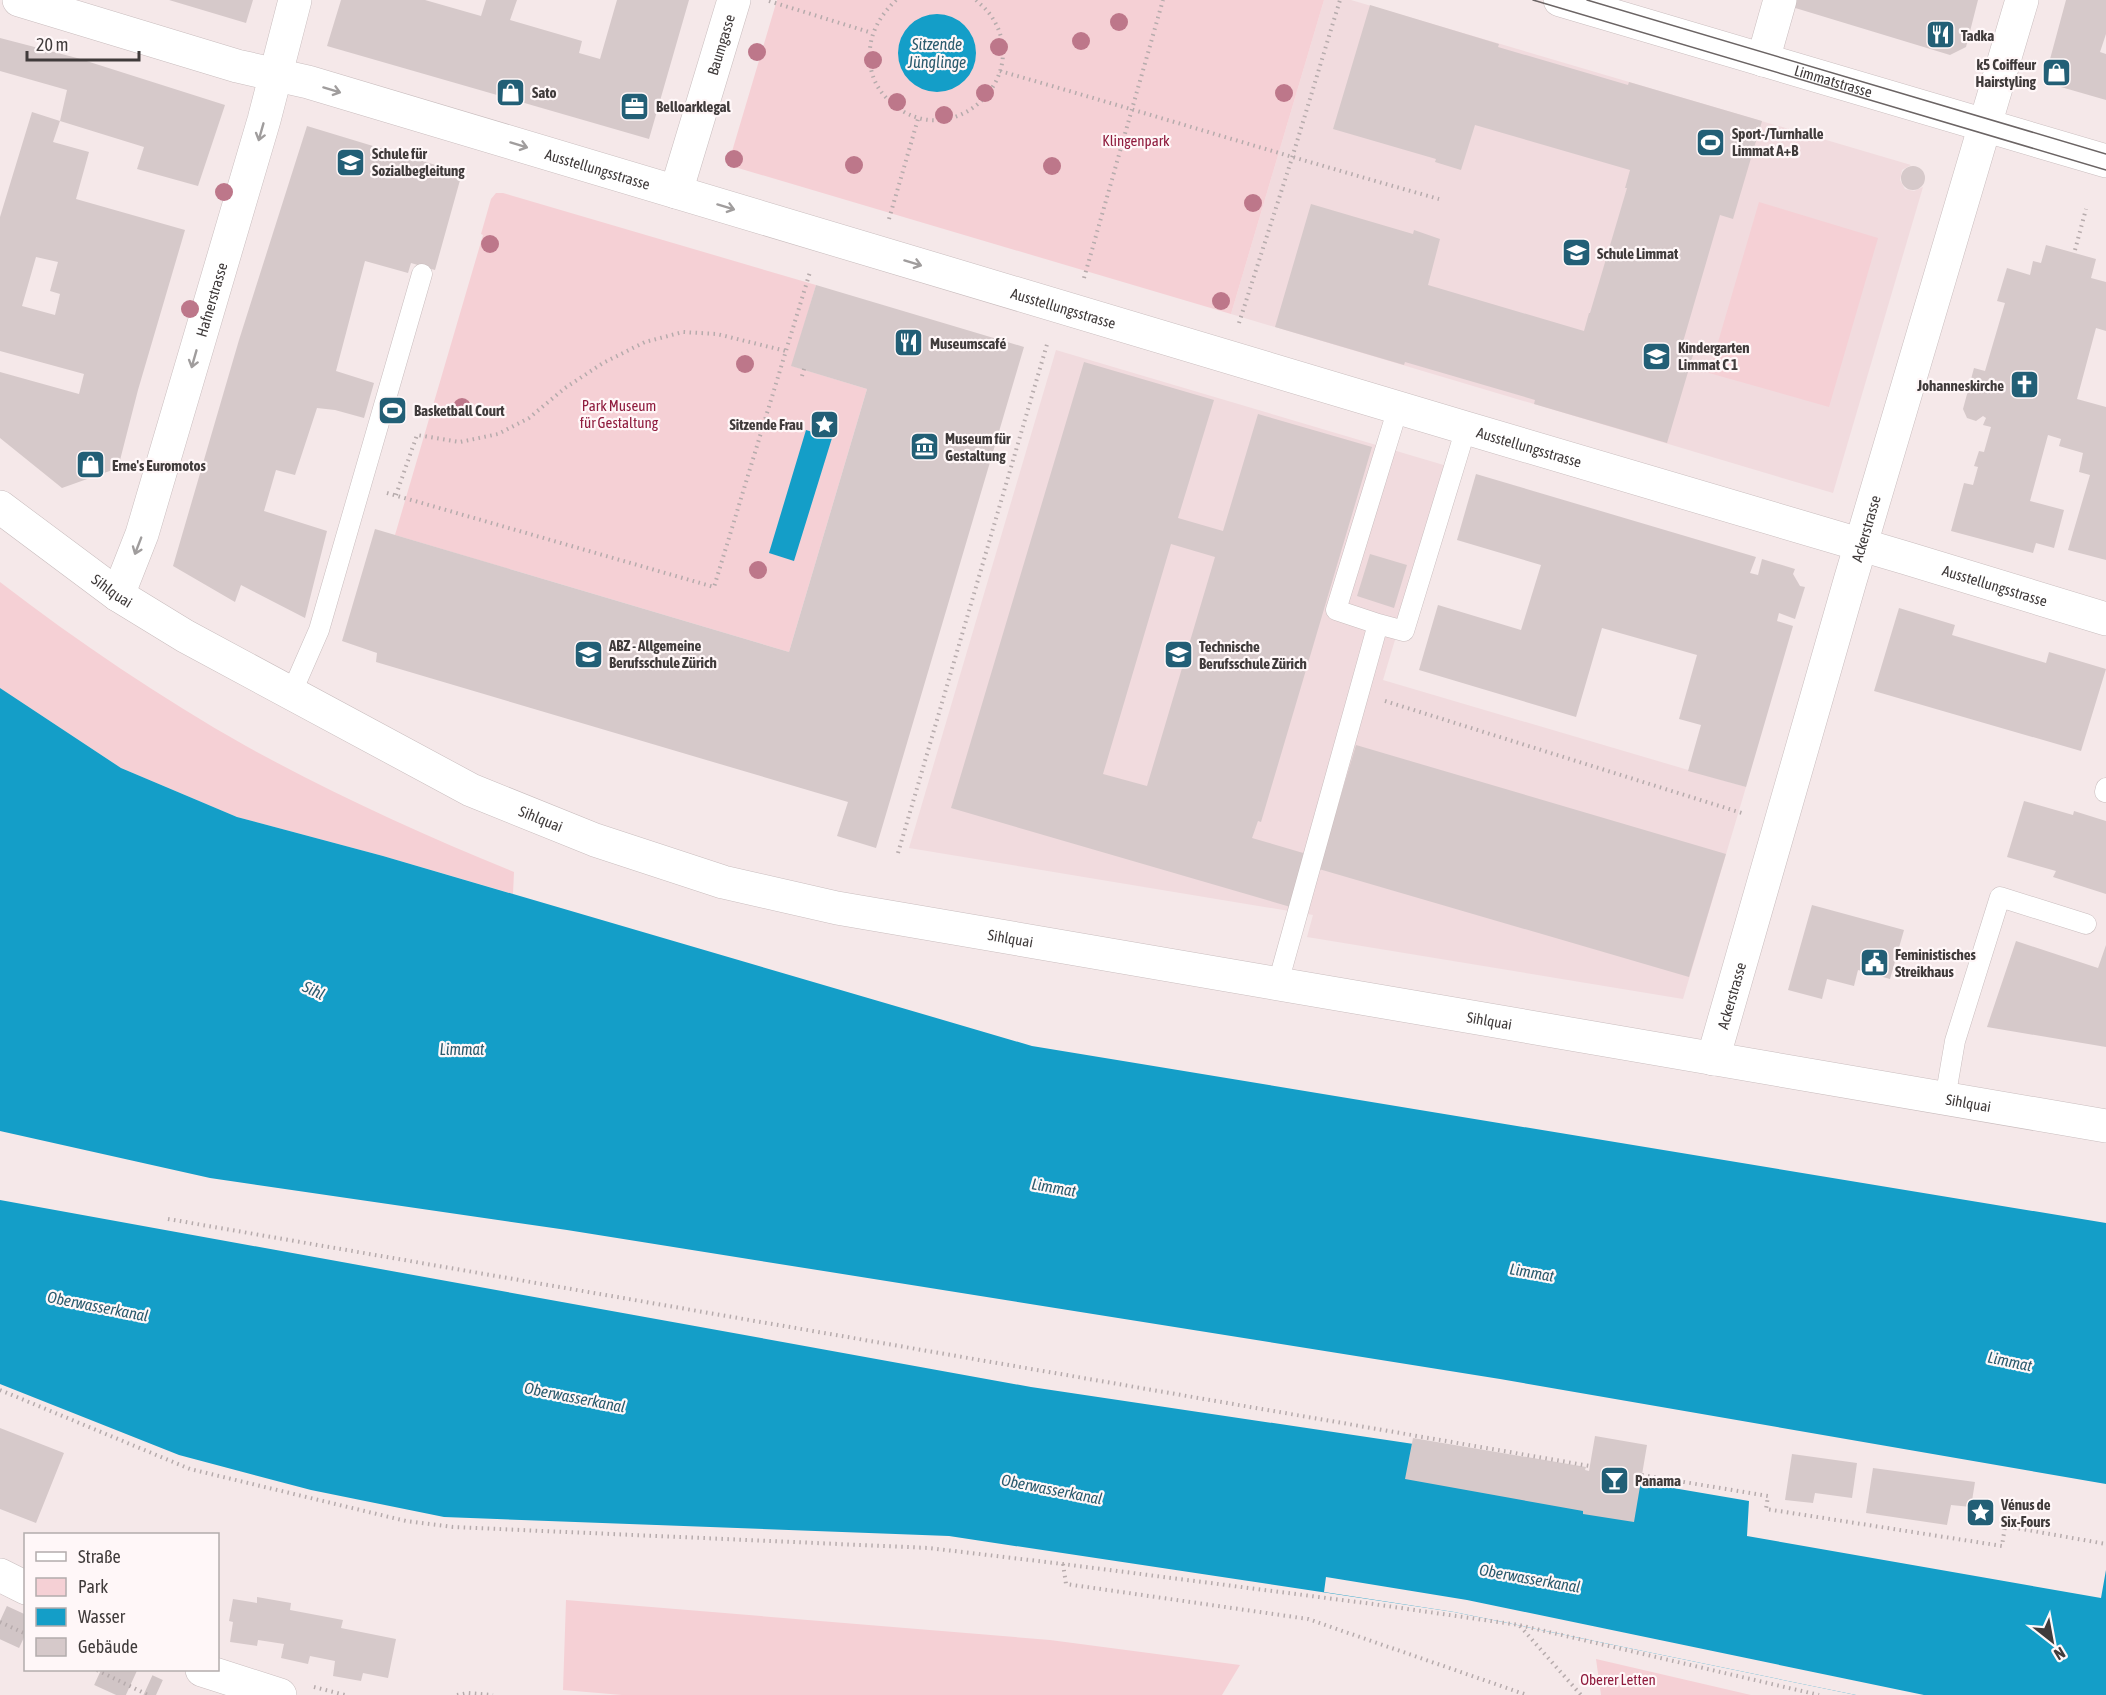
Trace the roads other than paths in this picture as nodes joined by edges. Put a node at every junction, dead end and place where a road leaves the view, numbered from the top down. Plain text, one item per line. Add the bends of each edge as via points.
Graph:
1 (19, 0) edge
2 (295, 0) edge
3 (734, 0) edge
4 (1560, 0) edge
5 (1780, 0) edge
6 (2022, 0) edge
7 (1763, 60) junction
8 (276, 75) junction
9 (1985, 126) junction
10 (2106, 162) edge
11 (676, 192) junction
12 (422, 274) dead end
13 (1398, 408) junction
14 (1466, 428) junction
15 (0, 507) edge
16 (1861, 545) junction
17 (118, 595) junction
18 (2106, 619) edge
19 (1378, 624) junction
20 (291, 694) junction
21 (2086, 924) dead end
22 (1278, 983) junction
23 (1713, 1059) junction
24 (1945, 1099) junction
25 (2106, 1126) edge
26 (0, 1575) edge
27 (24, 1587) edge
28 (205, 1671) edge
29 (280, 1695) edge

1 - 8 street, Ausstellungsstrasse
2 - 8 street, Hafnerstrasse
3 - 11 street, Baumgasse
4 - 7 street, Limmatstrasse
5 - 7 street
6 - 9 street, Ackerstrasse
7 - 9 street, Limmatstrasse
8 -> 11 street, Ausstellungsstrasse
8 -> 17 street, Hafnerstrasse via 142,534
9 - 10 street, Limmatstrasse
9 - 16 street, Ackerstrasse
11 -> 13 street, Ausstellungsstrasse
12 - 20 lane via 319,630
13 - 14 street, Ausstellungsstrasse
13 - 19 lane via 1336,610
14 - 16 street, Ausstellungsstrasse
14 - 19 lane via 1404,632
15 - 17 street, Sihlquai
16 - 18 street, Ausstellungsstrasse
16 - 23 street, Ackerstrasse
17 - 20 street, Sihlquai
19 - 22 lane
20 - 22 street, Sihlquai via 471,790 595,840 723,882 837,908
21 - 24 lane via 2000,897 1955,1041
22 - 23 street, Sihlquai
23 - 24 street, Sihlquai
24 - 25 street, Sihlquai
26 - 27 street
28 - 29 street

